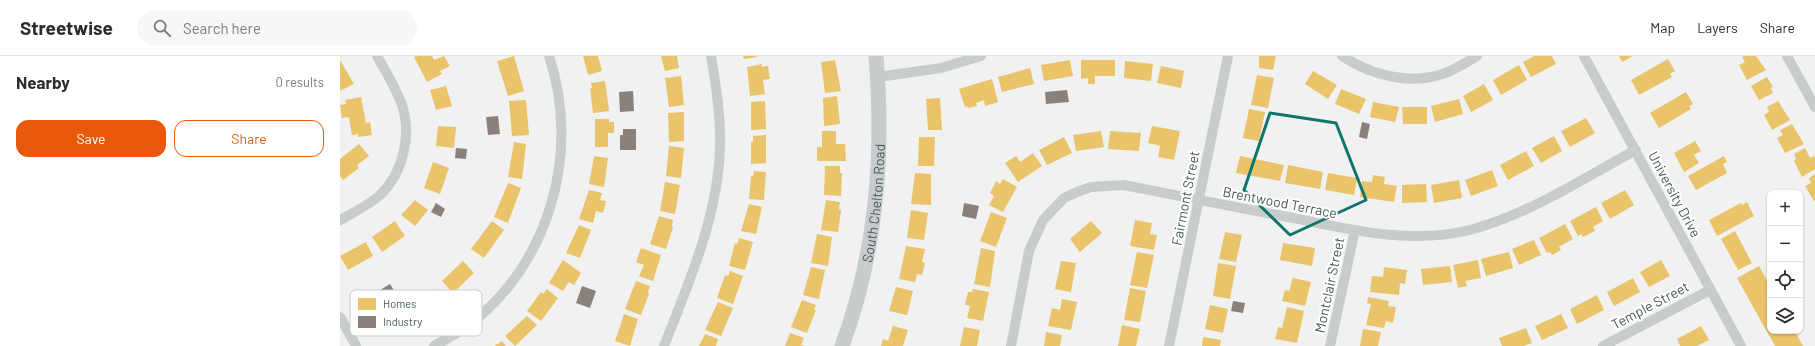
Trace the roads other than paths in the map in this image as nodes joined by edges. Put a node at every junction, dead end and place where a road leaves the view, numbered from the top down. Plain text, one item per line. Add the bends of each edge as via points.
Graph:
1 (377, 56) edge
2 (549, 56) edge
3 (711, 56) edge
4 (876, 56) edge
5 (981, 56) edge
6 (1228, 56) edge
7 (1342, 56) edge
8 (1477, 56) edge
9 (1584, 56) edge
10 (1787, 56) edge
11 (878, 77) junction
12 (1815, 107) edge
13 (1636, 150) junction
14 (1198, 200) junction
15 (340, 220) edge
16 (1355, 230) junction
17 (1710, 290) junction
18 (482, 313) edge
19 (340, 317) edge
20 (350, 335) edge
21 (350, 336) edge
22 (450, 336) edge
23 (356, 346) edge
24 (434, 346) edge
25 (664, 346) edge
26 (842, 346) edge
27 (1011, 346) edge
28 (1169, 346) edge
29 (1330, 346) edge
30 (1603, 346) edge
31 (1741, 346) edge

1 - 15 street via 402,105 405,145 396,173 388,185 370,203
2 - 18 street via 560,102 562,143 556,188 541,232 521,269
3 - 25 street via 720,147 714,195 696,265
4 - 11 main road, South Chelton Road
5 - 11 street via 941,68
6 - 14 street, Fairmont Street
7 - 8 street via 1381,74 1414,79 1446,73
9 - 13 street, University Drive
10 - 12 street
11 - 26 main road, South Chelton Road via 880,161 872,238 863,283
13 - 16 street, Brentwood Terrace via 1521,212 1470,229 1418,237 1398,237
13 - 17 street, University Drive
14 - 16 street, Brentwood Terrace
14 - 27 street, Brentwood Terrace via 1124,185 1091,187 1064,198 1043,220 1029,252
14 - 28 street, Fairmont Street
16 - 29 street, Montclair Street
17 - 30 street, Temple Street
17 - 31 street, University Drive
19 - 20 street
21 - 23 street
22 - 24 street

